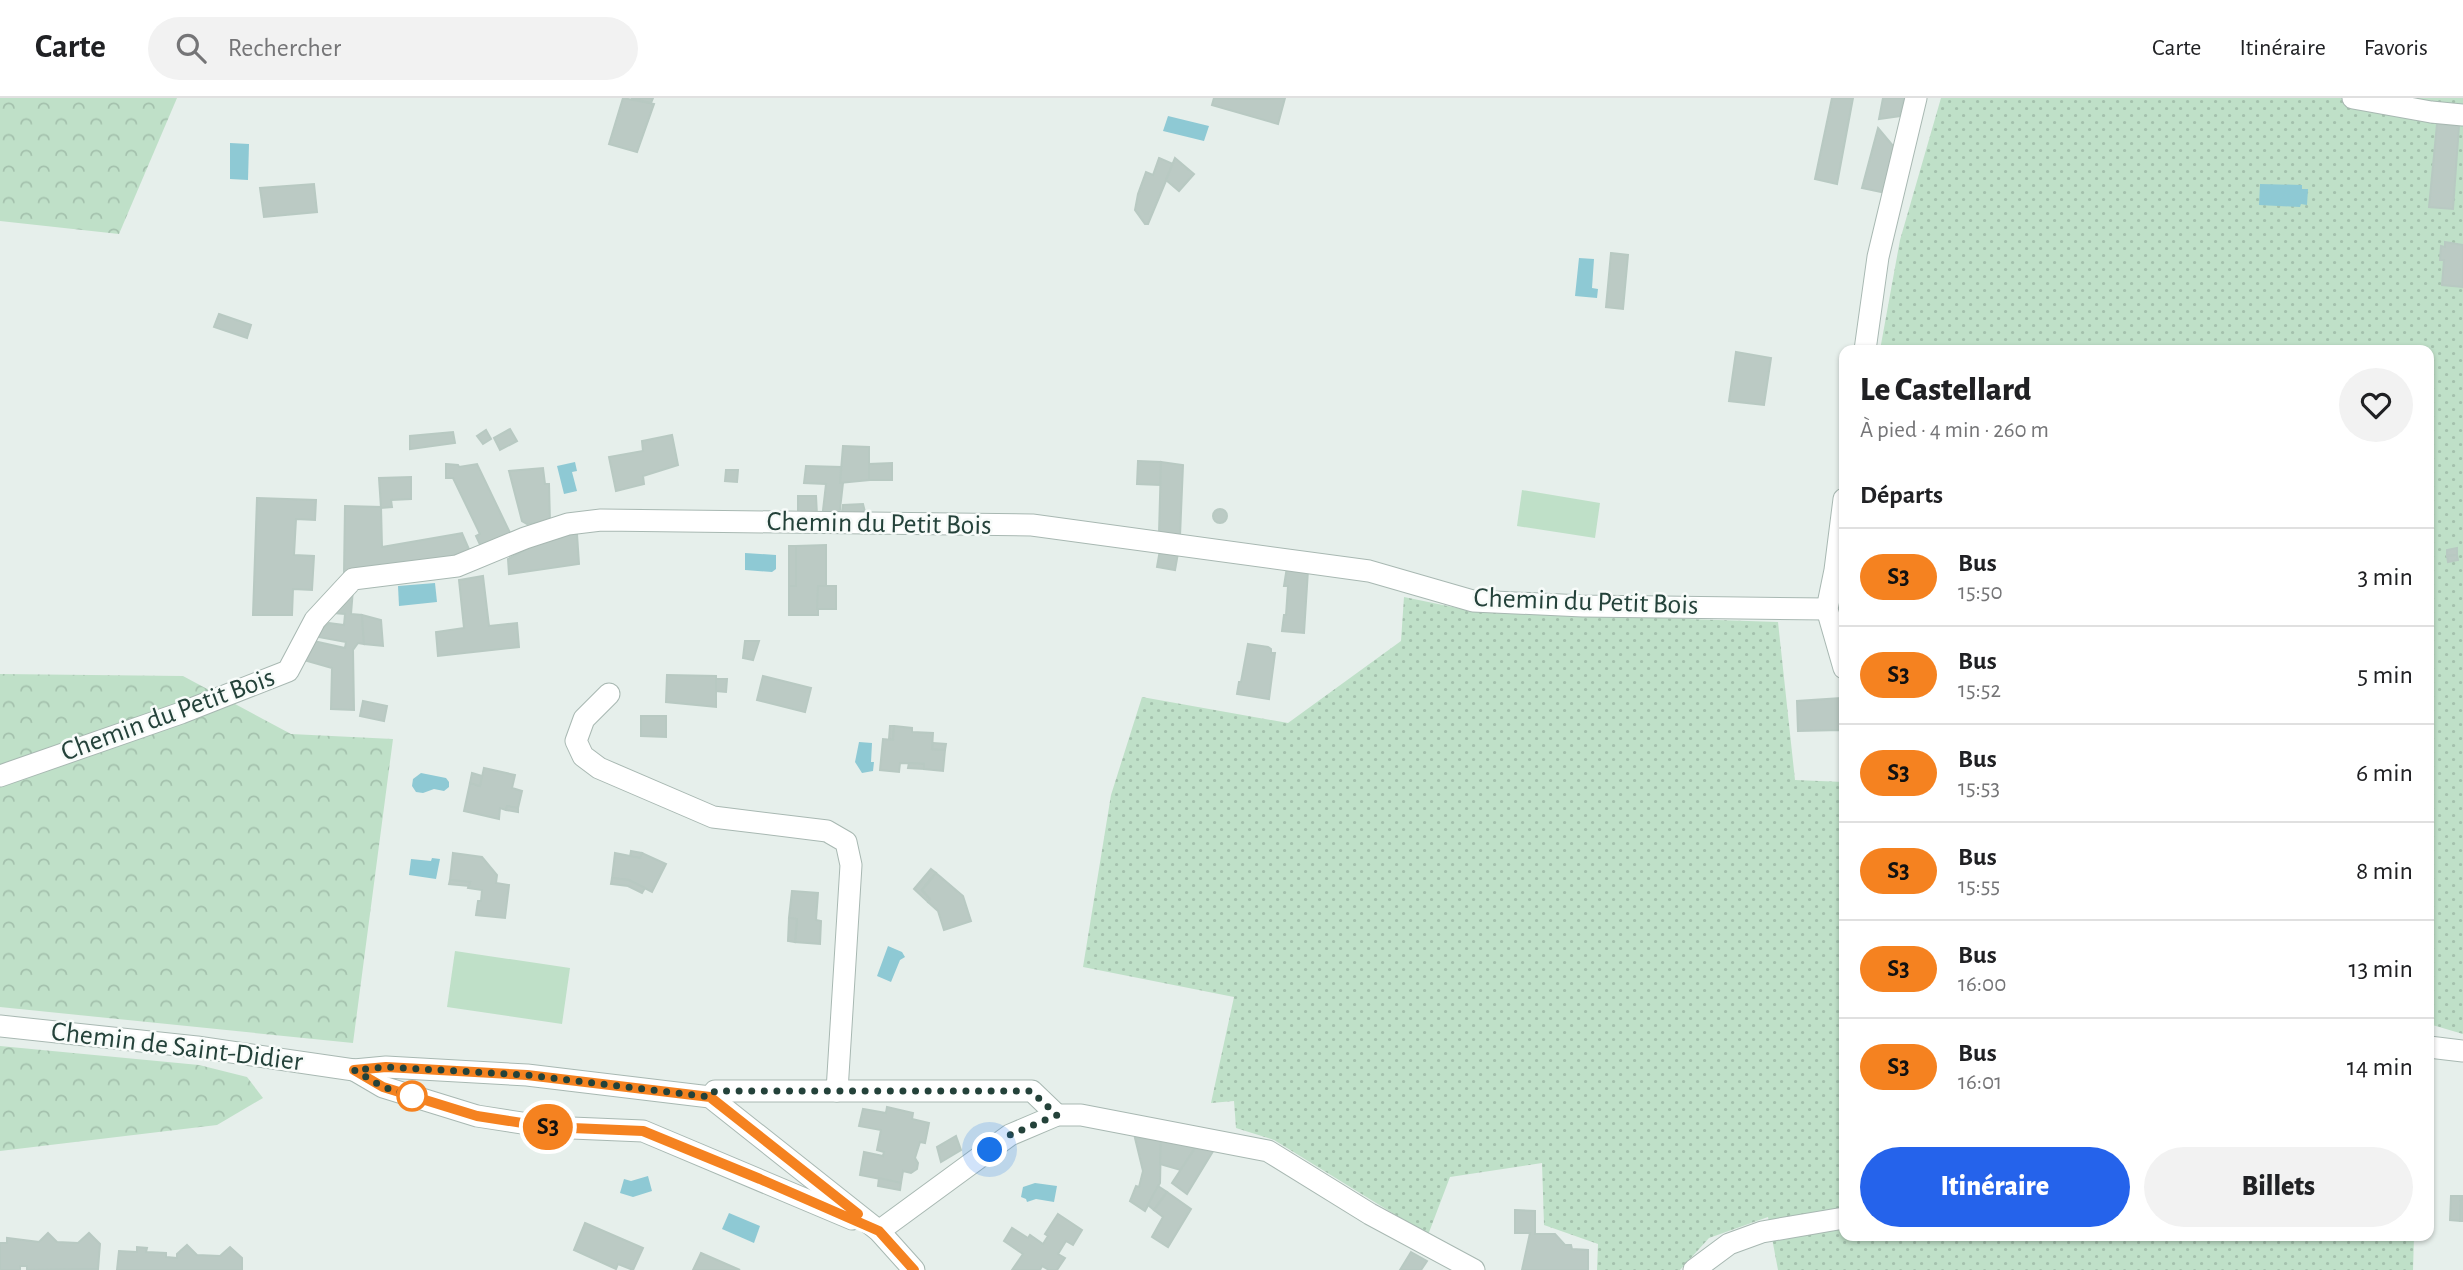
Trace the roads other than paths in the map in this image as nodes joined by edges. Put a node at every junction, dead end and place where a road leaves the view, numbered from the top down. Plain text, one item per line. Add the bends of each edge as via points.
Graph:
1 (1916, 98) edge
2 (2353, 98) edge
3 (2463, 116) edge
4 (1866, 345) edge
5 (1839, 538) edge
6 (1827, 609) junction
7 (1839, 651) edge
8 (609, 694) dead end
9 (0, 776) edge
10 (0, 1026) edge
11 (2434, 1048) edge
12 (2463, 1051) edge
13 (354, 1070) junction
14 (837, 1091) junction
15 (710, 1097) junction
16 (1057, 1115) junction
17 (1839, 1219) edge
18 (879, 1231) junction
19 (914, 1270) edge
20 (1474, 1270) edge
21 (1694, 1270) edge

1 - 4 street via 1878,257
2 - 3 street
5 - 6 street
6 - 7 street
6 - 9 street, Chemin du Petit Bois via 1583,607 1473,601 1369,571 1032,525 601,520 568,524 457,566 353,579 315,620 288,671
8 - 14 street via 584,719 576,741 583,756 599,768 713,817 827,831 846,842 851,865
10 - 13 street, Chemin de Saint-Didier
11 - 12 street
13 - 15 street via 386,1067 527,1075
13 - 18 street via 383,1087 477,1116 548,1127 643,1131
14 - 15 street via 715,1091
14 - 16 street via 1031,1091
15 - 18 street
16 - 18 street via 1010,1135
16 - 20 street via 1081,1115 1268,1151 1370,1214
17 - 21 street via 1751,1236 1729,1244
18 - 19 street

